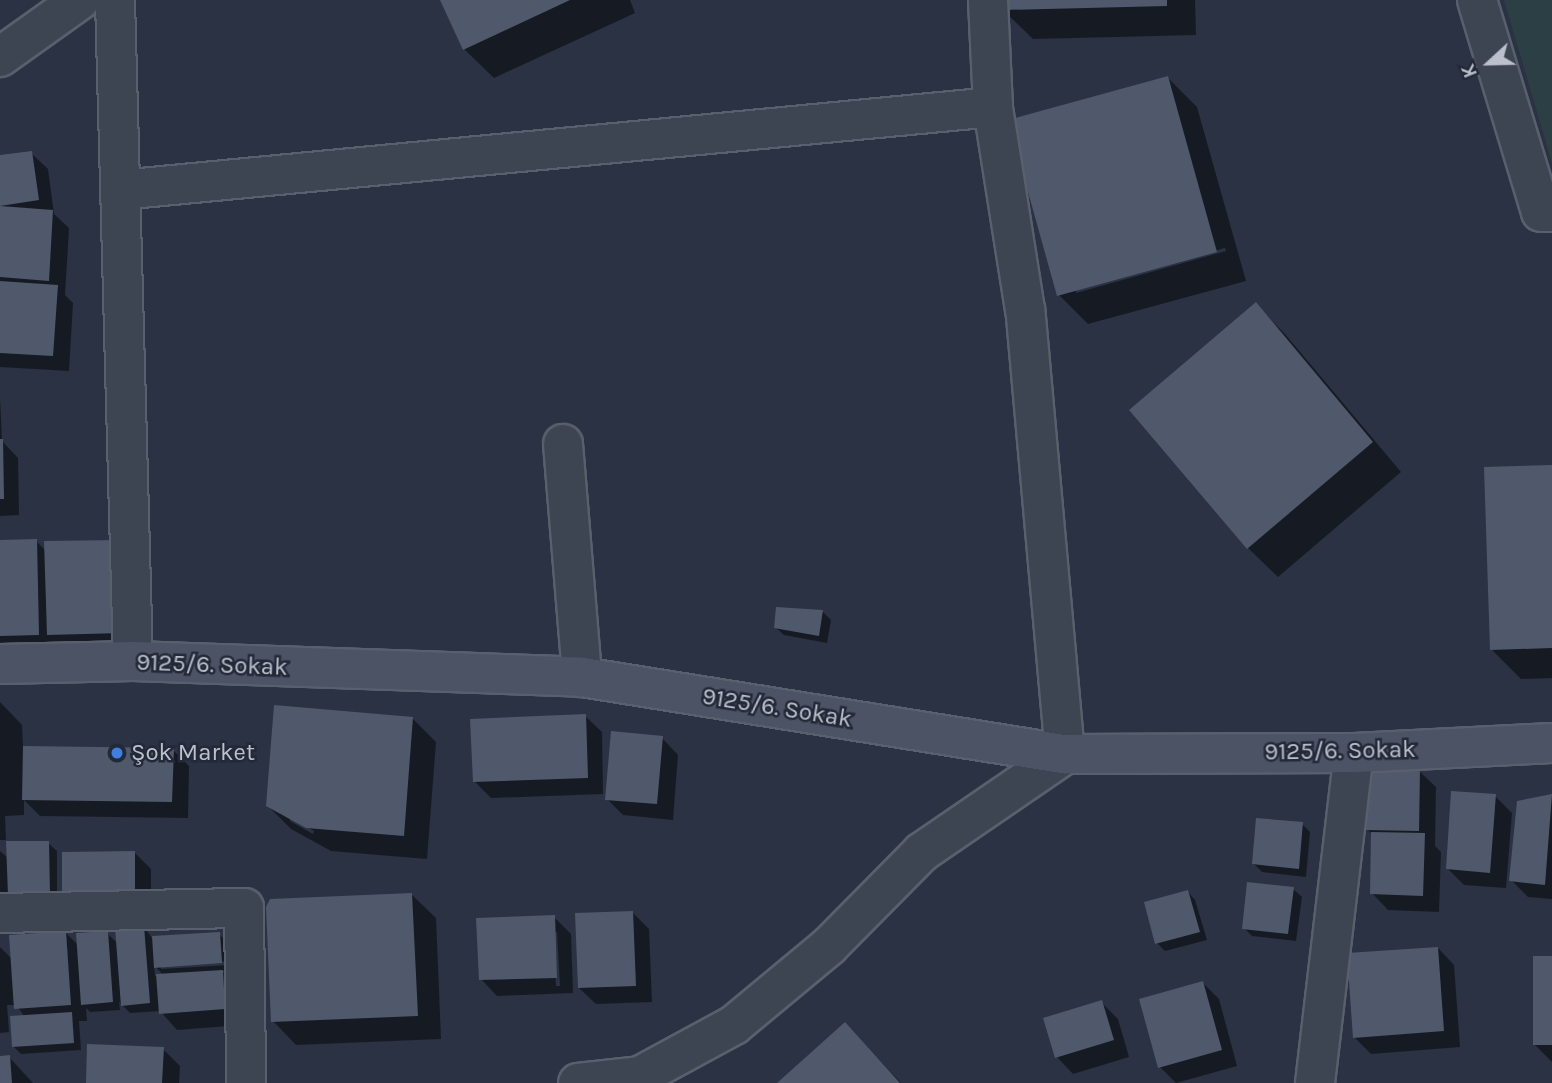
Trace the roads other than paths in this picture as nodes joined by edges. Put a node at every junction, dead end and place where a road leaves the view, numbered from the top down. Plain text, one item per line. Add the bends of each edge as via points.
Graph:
1 (80, 0) edge
2 (115, 0) edge
3 (988, 0) edge
4 (1477, 0) edge
5 (0, 57) edge
6 (993, 107) junction
7 (120, 190) junction
8 (1552, 212) edge
9 (563, 444) dead end
10 (133, 662) junction
11 (0, 664) edge
12 (583, 677) junction
13 (1552, 743) edge
14 (1354, 753) junction
15 (1065, 754) junction
16 (0, 913) edge
17 (246, 1083) edge
18 (578, 1083) edge
19 (1315, 1083) edge

1 - 5 street
2 - 7 street
3 - 6 street
4 - 8 street via 1541,212
6 - 7 street
6 - 15 street via 1025,310
7 - 10 street
9 - 12 street
10 - 11 main road, 9125/6. Sokak
10 - 12 main road, 9125/6. Sokak
12 - 15 main road, 9125/6. Sokak
13 - 14 main road, 9125/6. Sokak
14 - 15 main road, 9125/6. Sokak
14 - 19 street
15 - 18 street via 922,852 828,946 734,1024 640,1076
16 - 17 street via 244,908

